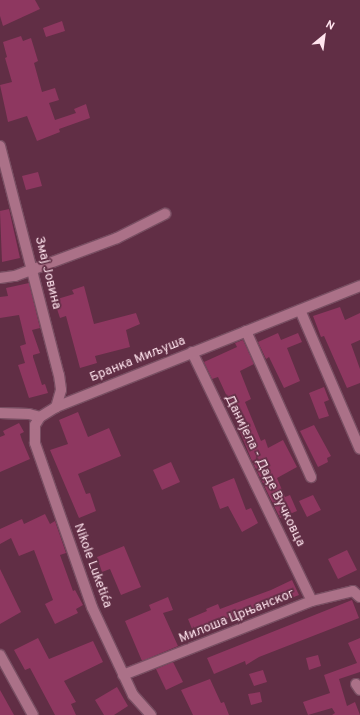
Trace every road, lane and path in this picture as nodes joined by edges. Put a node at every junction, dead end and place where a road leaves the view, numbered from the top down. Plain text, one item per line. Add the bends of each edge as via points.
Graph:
1 (0, 146) edge
2 (165, 214) dead end
3 (33, 269) junction
4 (0, 278) edge
5 (360, 286) edge
6 (300, 310) junction
7 (246, 331) junction
8 (192, 352) junction
9 (56, 408) junction
10 (0, 413) edge
11 (40, 417) junction
12 (360, 449) edge
13 (311, 477) dead end
14 (360, 597) edge
15 (312, 601) junction
16 (0, 655) edge
17 (123, 675) junction
18 (33, 715) edge
19 (151, 715) edge

1 - 3 street, Змај Јовина
2 - 3 street via 117,238
3 - 4 street
3 - 9 street, Змај Јовина via 62,390
5 - 6 street, Бранка Миљуша
6 - 7 street, Бранка Миљуша
6 - 12 street
7 - 8 street, Бранка Миљуша
7 - 13 street
8 - 9 street, Бранка Миљуша
8 - 15 street, Данијела - Даде Вучковца
9 - 11 street, Бранка Миљуша
10 - 11 street
11 - 17 street, Nikole Luketića via 33,431 35,443 92,607
14 - 15 street, Милоша Црњанског via 353,591
15 - 17 street, Милоша Црњанског
16 - 18 street
17 - 19 street, Nikole Luketića via 133,695

